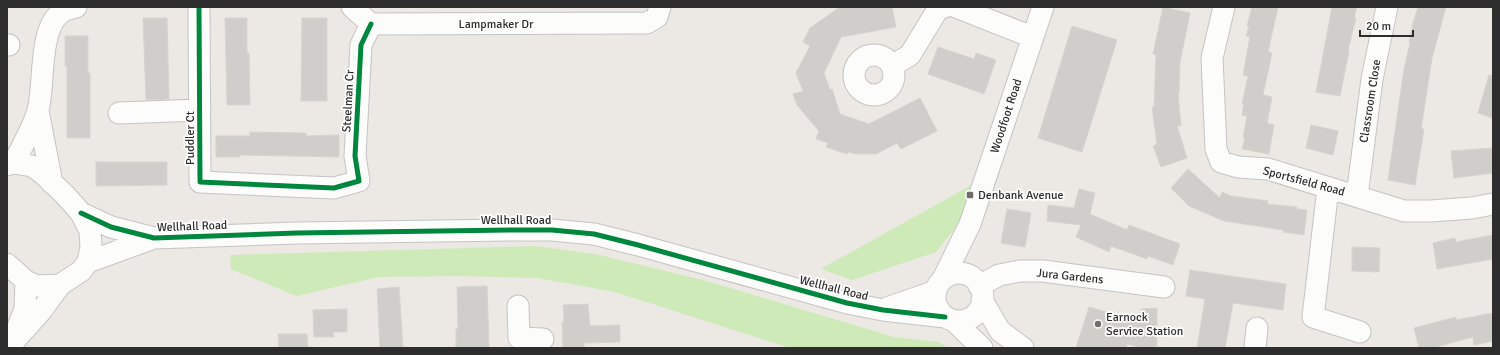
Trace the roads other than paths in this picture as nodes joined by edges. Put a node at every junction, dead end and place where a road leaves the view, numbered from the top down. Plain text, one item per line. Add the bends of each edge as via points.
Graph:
1 (76, 7) edge
2 (199, 7) edge
3 (352, 7) edge
4 (660, 7) edge
5 (945, 7) edge
6 (956, 7) edge
7 (1042, 7) edge
8 (1224, 7) edge
9 (1386, 7) edge
10 (499, 15) edge
11 (371, 24) junction
12 (1032, 37) junction
13 (892, 66) dead end
14 (200, 110) junction
15 (38, 112) junction
16 (119, 113) dead end
17 (10, 164) edge
18 (359, 181) joint
19 (52, 183) junction
20 (1328, 188) junction
21 (1357, 196) junction
22 (1493, 204) edge
23 (81, 213) junction
24 (970, 224) junction
25 (154, 238) junction
26 (88, 262) junction
27 (7, 264) edge
28 (26, 280) junction
29 (60, 285) junction
30 (940, 285) junction
31 (1164, 287) dead end
32 (977, 288) junction
33 (518, 306) dead end
34 (883, 310) junction
35 (949, 319) junction
36 (1360, 332) dead end
37 (543, 339) dead end
38 (519, 343) edge
39 (9, 347) edge
40 (982, 348) edge
41 (1023, 348) edge

1 - 15 street via 61,12 50,26 46,39
2 - 14 street, Puddler Ct
3 - 11 street
4 - 10 street, Lampmaker Dr via 657,17 646,23
5 - 13 street via 938,9 910,55
6 - 12 street
7 - 12 street, Woodfoot Road
8 - 20 street, Sportsfield Road via 1212,58 1216,149 1221,162 1238,167 1268,169
9 - 21 street, Classroom Close via 1372,79
10 - 11 street, Lampmaker Dr
11 - 18 street, Steelman Cr via 361,45 355,156
12 - 24 street, Woodfoot Road
14 - 16 street
14 - 18 street, Puddler Ct via 200,182 334,188
15 - 17 street
15 - 19 street
17 - 19 street, Wellhall Road via 32,166
19 - 23 street, Wellhall Road
20 - 21 street, Sportsfield Road
20 - 36 street via 1313,317
21 - 22 street, Sportsfield Road via 1404,211 1472,208
23 - 25 street, Wellhall Road via 111,227
23 - 26 street, Wellhall Road via 90,231 91,247
24 - 30 street, Woodfoot Road
24 - 32 street, Woodfoot Road
25 - 26 street, Wellhall Road
25 - 34 street, Wellhall Road via 296,233 552,230 594,234 846,303
26 - 29 street, Wellhall Road via 81,272
27 - 28 street, Wellhall Road
28 - 29 street, Wellhall Road via 37,286
28 - 39 street via 25,309
29 - 39 street
30 - 32 street via 956,274 963,274
30 - 34 street, Wellhall Road
30 - 35 street via 935,301 938,310
31 - 32 street, Jura Gardens via 1043,271 1020,271 999,275
32 - 35 street via 979,309 973,317 964,321
32 - 41 street via 1000,331
33 - 38 street
34 - 35 street, Wellhall Road
35 - 40 street
37 - 38 street

